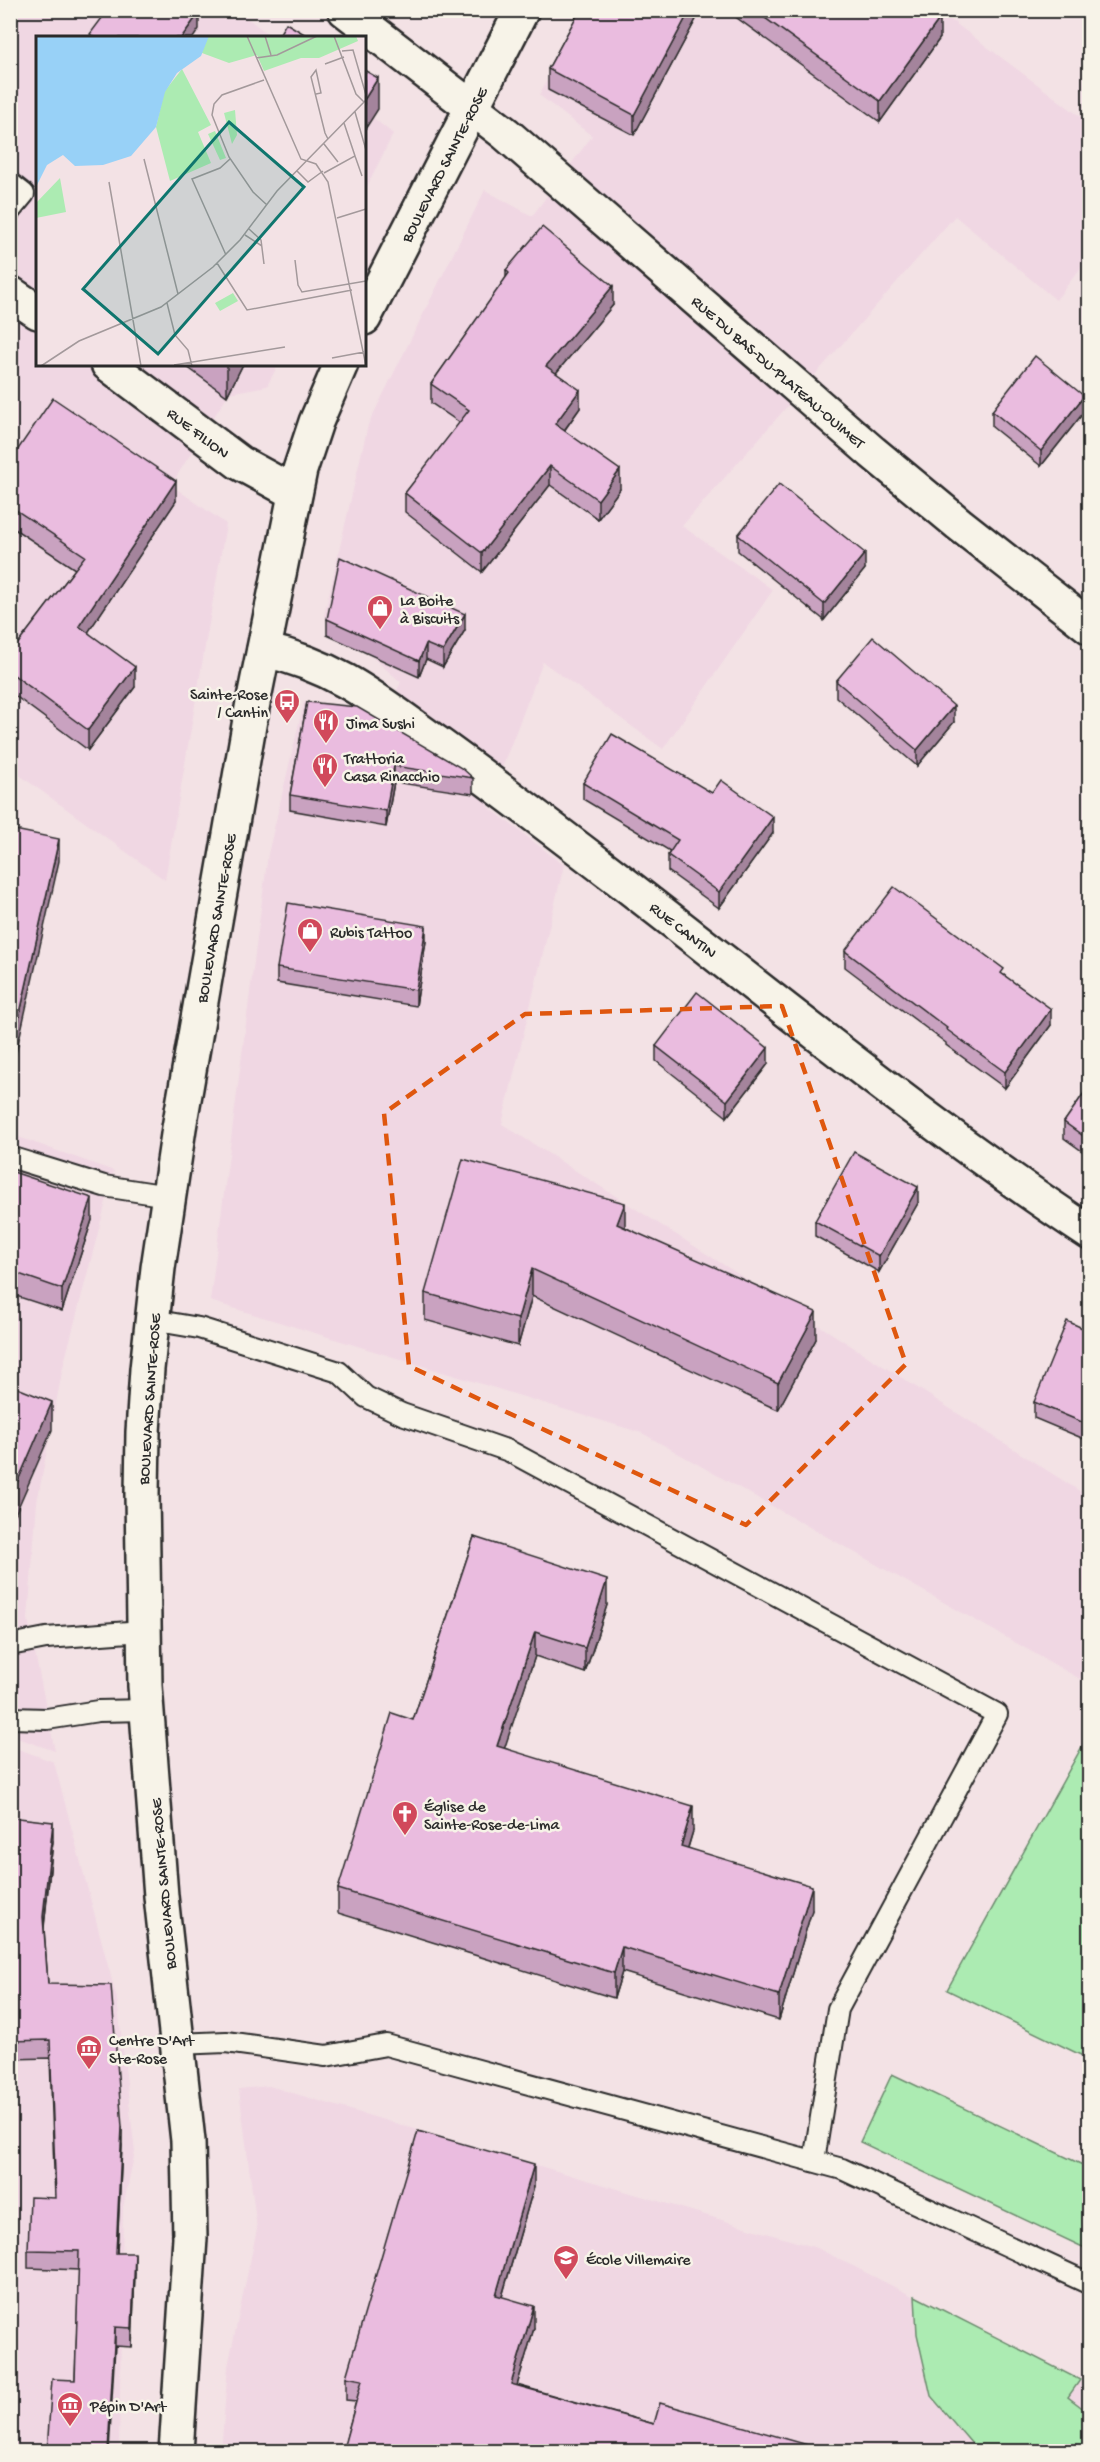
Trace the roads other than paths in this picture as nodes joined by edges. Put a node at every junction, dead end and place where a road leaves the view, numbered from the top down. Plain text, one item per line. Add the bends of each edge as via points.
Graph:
1 (345, 10) edge
2 (522, 10) edge
3 (473, 109) junction
4 (10, 183) edge
5 (10, 211) edge
6 (10, 293) edge
7 (36, 311) edge
8 (366, 314) edge
9 (111, 366) edge
10 (340, 366) edge
11 (295, 493) junction
12 (1089, 627) edge
13 (264, 650) junction
14 (10, 1157) edge
15 (168, 1196) junction
16 (1089, 1233) edge
17 (152, 1320) junction
18 (143, 1631) junction
19 (10, 1645) edge
20 (147, 1710) junction
21 (10, 1718) edge
22 (177, 2044) junction
23 (814, 2161) junction
24 (1089, 2284) edge
25 (176, 2451) edge

1 - 3 street, RUE DU BAS-DU-PLATEAU-OUIMET
2 - 3 street, BOULEVARD SAINTE-ROSE
3 - 8 street, BOULEVARD SAINTE-ROSE
3 - 12 street, RUE DU BAS-DU-PLATEAU-OUIMET via 864,445
4 - 5 lane via 24,194
6 - 7 street
9 - 11 street, RUE FILION via 240,463
10 - 11 street, BOULEVARD SAINTE-ROSE via 316,422
11 - 13 street, BOULEVARD SAINTE-ROSE
13 - 15 street, BOULEVARD SAINTE-ROSE
13 - 16 street, RUE CANTIN via 302,659 338,675 389,709 523,804 945,1132
14 - 15 lane via 104,1186
15 - 17 street, BOULEVARD SAINTE-ROSE
17 - 18 street, BOULEVARD SAINTE-ROSE via 143,1432
17 - 23 lane via 200,1328 339,1372 366,1397 402,1414 508,1451 997,1714 838,2009
18 - 19 lane via 46,1638
18 - 20 street, BOULEVARD SAINTE-ROSE
20 - 21 lane via 98,1711 47,1719
20 - 22 street, BOULEVARD SAINTE-ROSE
22 - 23 lane via 226,2042 326,2056 386,2045
22 - 25 street, BOULEVARD SAINTE-ROSE via 188,2141 190,2238
23 - 24 lane via 842,2169

